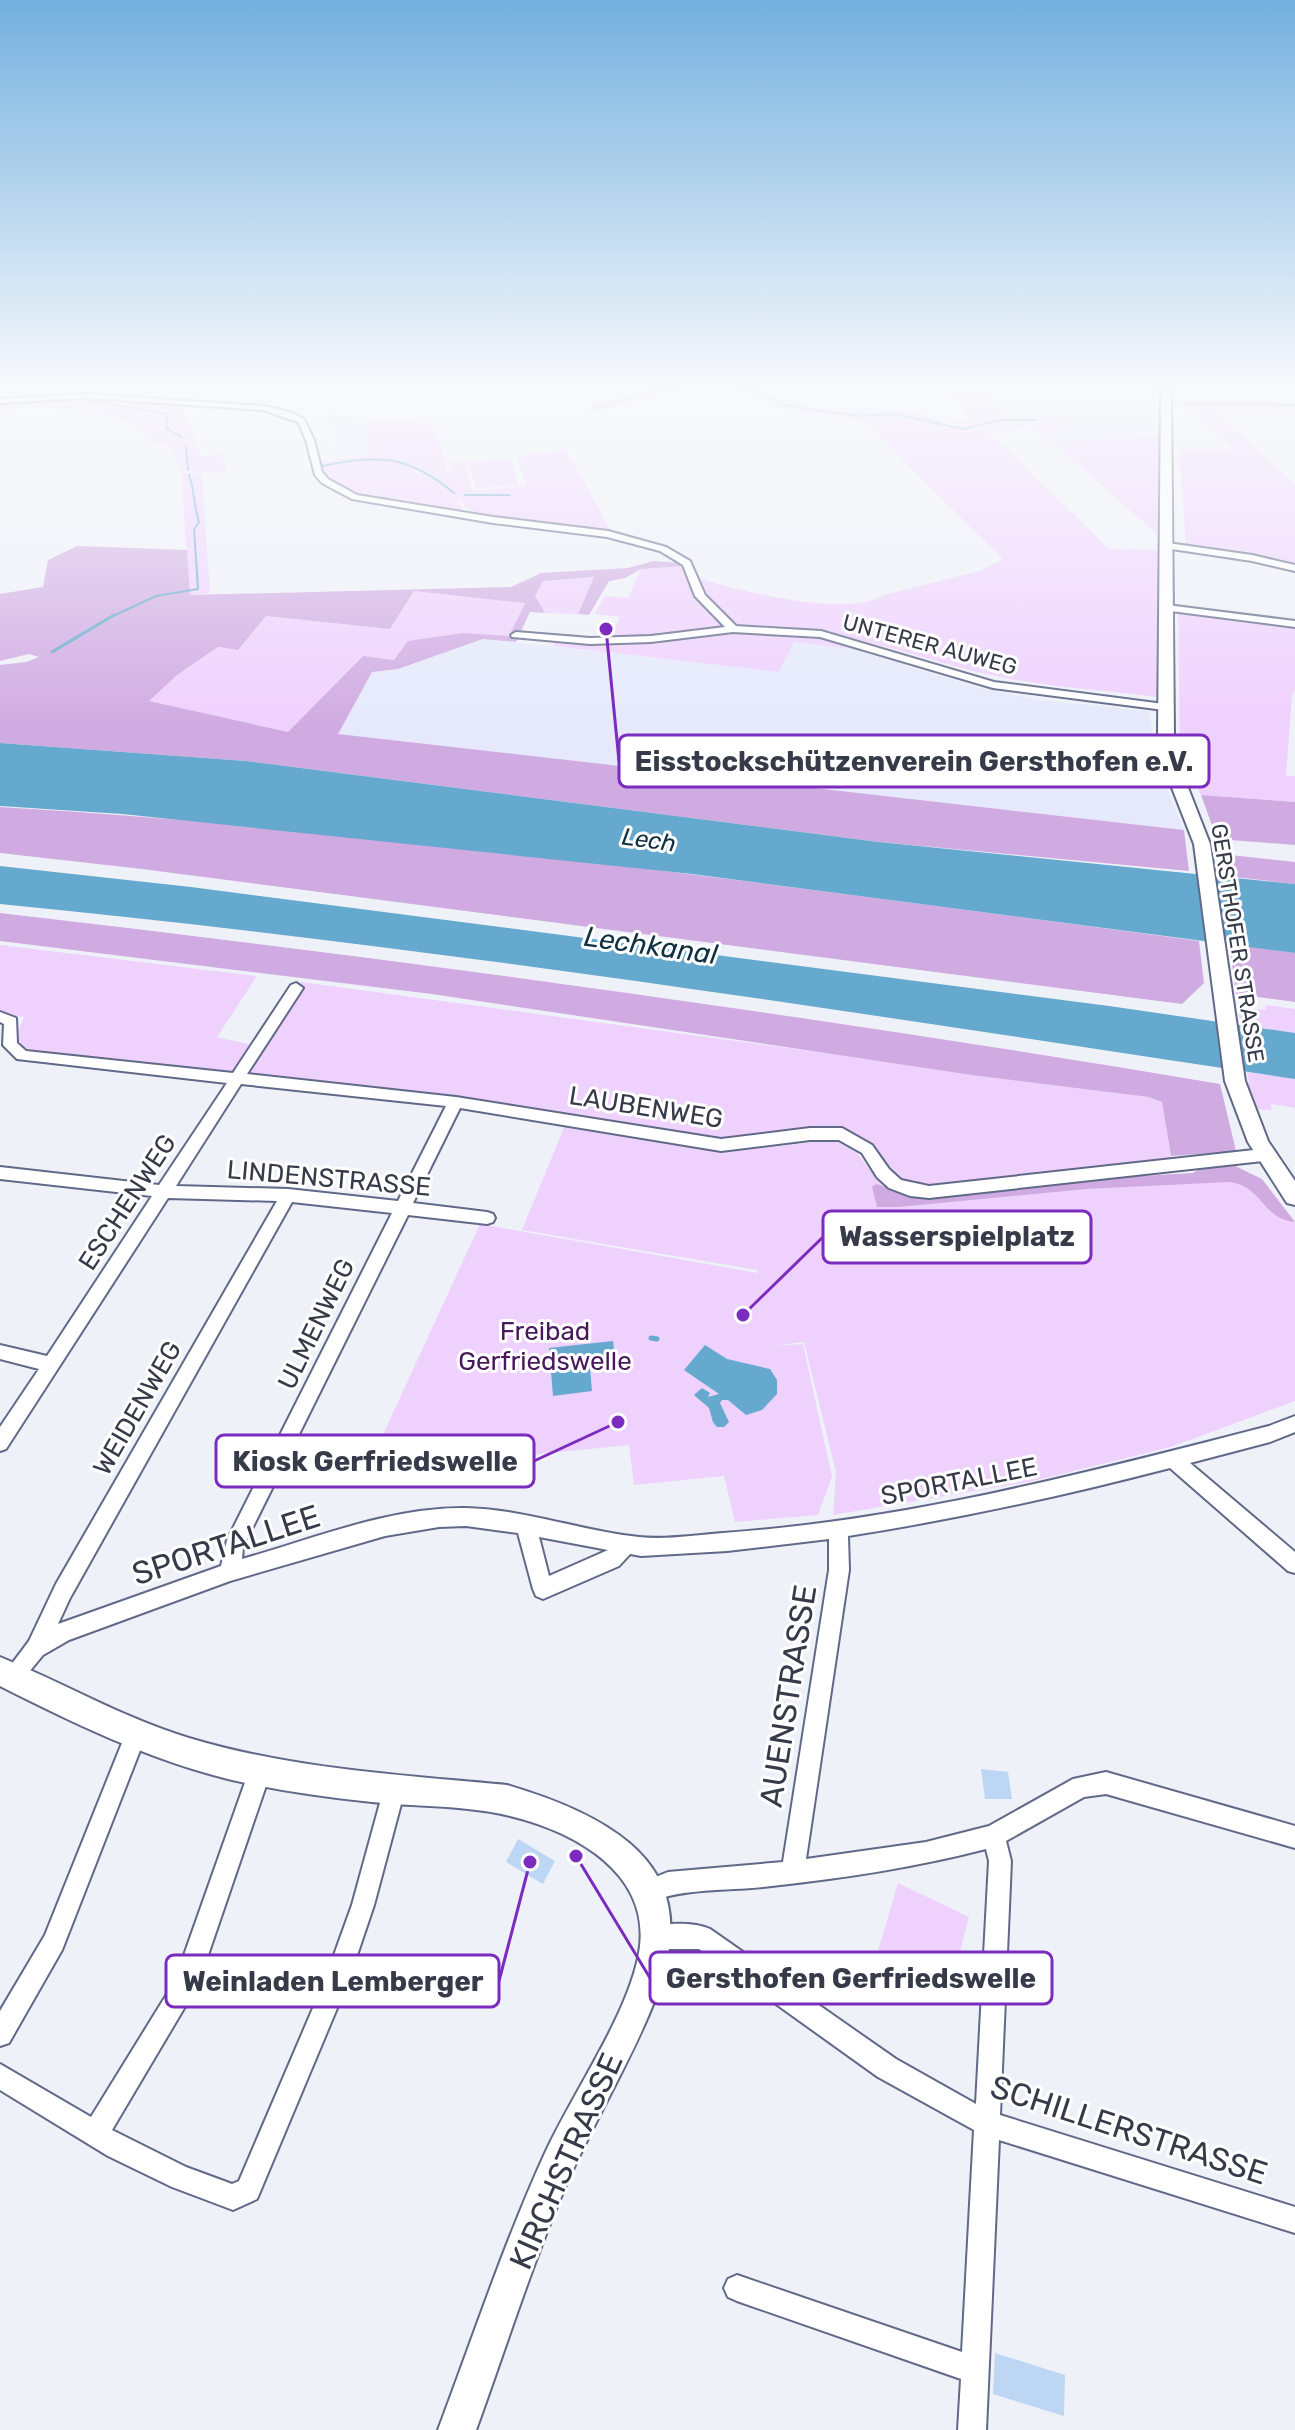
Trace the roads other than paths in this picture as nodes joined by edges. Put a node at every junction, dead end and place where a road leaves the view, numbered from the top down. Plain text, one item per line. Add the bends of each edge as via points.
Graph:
1 (366, 499) edge
2 (1167, 499) edge
3 (1168, 546) junction
4 (1295, 568) edge
5 (1167, 608) junction
6 (1295, 624) edge
7 (733, 629) junction
8 (516, 635) dead end
9 (1164, 707) junction
10 (296, 988) dead end
11 (0, 1017) edge
12 (5, 1047) edge
13 (238, 1078) junction
14 (456, 1102) junction
15 (1263, 1155) junction
16 (0, 1173) edge
17 (166, 1192) junction
18 (288, 1195) junction
19 (1295, 1197) edge
20 (403, 1207) junction
21 (487, 1218) dead end
22 (0, 1352) edge
23 (51, 1364) junction
24 (1295, 1424) edge
25 (0, 1443) edge
26 (1171, 1458) junction
27 (526, 1525) junction
28 (838, 1529) junction
29 (625, 1546) junction
30 (1295, 1564) edge
31 (230, 1572) junction
32 (36, 1648) junction
33 (6, 1674) edge
34 (135, 1735) junction
35 (260, 1771) junction
36 (394, 1789) junction
37 (993, 1836) junction
38 (1295, 1837) edge
39 (793, 1872) junction
40 (649, 1891) junction
41 (657, 1937) junction
42 (0, 2034) edge
43 (0, 2076) edge
44 (986, 2123) junction
45 (95, 2134) junction
46 (1295, 2220) edge
47 (737, 2288) dead end
48 (974, 2370) junction
49 (457, 2430) edge
50 (972, 2430) edge

1 - 7 street via 608,534 663,549 687,563 700,596
2 - 3 main road, GERSTHOFER STRASSE
3 - 4 street
3 - 5 main road, GERSTHOFER STRASSE
5 - 6 street
5 - 9 main road, GERSTHOFER STRASSE
7 - 8 street, UNTERER AUWEG via 590,641
7 - 9 street, UNTERER AUWEG via 821,634 993,685
9 - 15 main road, GERSTHOFER STRASSE via 1169,755 1203,853 1235,1081
10 - 13 street, ESCHENWEG
11 - 12 street via 11,1021
12 - 13 street, LAUBENWEG via 34,1057
13 - 14 street, LAUBENWEG
13 - 17 street, ESCHENWEG
14 - 15 street, LAUBENWEG via 721,1145 842,1134 867,1149 895,1184 929,1192
14 - 20 street, ULMENWEG
15 - 19 main road, GERSTHOFER STRASSE
16 - 17 street, LINDENSTRASSE
17 - 18 street, LINDENSTRASSE
17 - 23 street, ESCHENWEG
18 - 20 street, LINDENSTRASSE
18 - 32 street, WEIDENWEG via 63,1591
20 - 21 street, LINDENSTRASSE
20 - 31 street, ULMENWEG via 234,1546
22 - 23 street
23 - 25 street, ESCHENWEG
24 - 26 street, SPORTALLEE
26 - 28 street, SPORTALLEE via 1045,1492
26 - 30 street
27 - 29 street, SPORTALLEE
27 - 29 street via 543,1589 612,1559
27 - 31 street, SPORTALLEE via 439,1518 385,1527
28 - 29 street, SPORTALLEE via 727,1542
28 - 39 street, AUENSTRASSE via 839,1570
31 - 32 street, SPORTALLEE via 63,1632
32 - 33 street, SPORTALLEE
33 - 34 main road
34 - 35 main road
34 - 42 street via 54,1942
35 - 36 main road
35 - 45 street via 178,1997
36 - 40 main road via 507,1800 536,1808 599,1838 624,1857
36 - 45 street via 336,1982 248,2190 233,2197 181,2178
37 - 38 street via 1081,1787 1106,1783
37 - 39 street via 879,1862
37 - 44 street via 1000,1861
39 - 40 street via 668,1883
40 - 41 main road, KIRCHSTRASSE
41 - 44 street, SCHILLERSTRASSE via 702,1937 887,2068
41 - 49 main road, KIRCHSTRASSE via 643,1989 556,2169
43 - 45 street
44 - 46 street, SCHILLERSTRASSE
44 - 48 street
47 - 48 street
48 - 50 street

